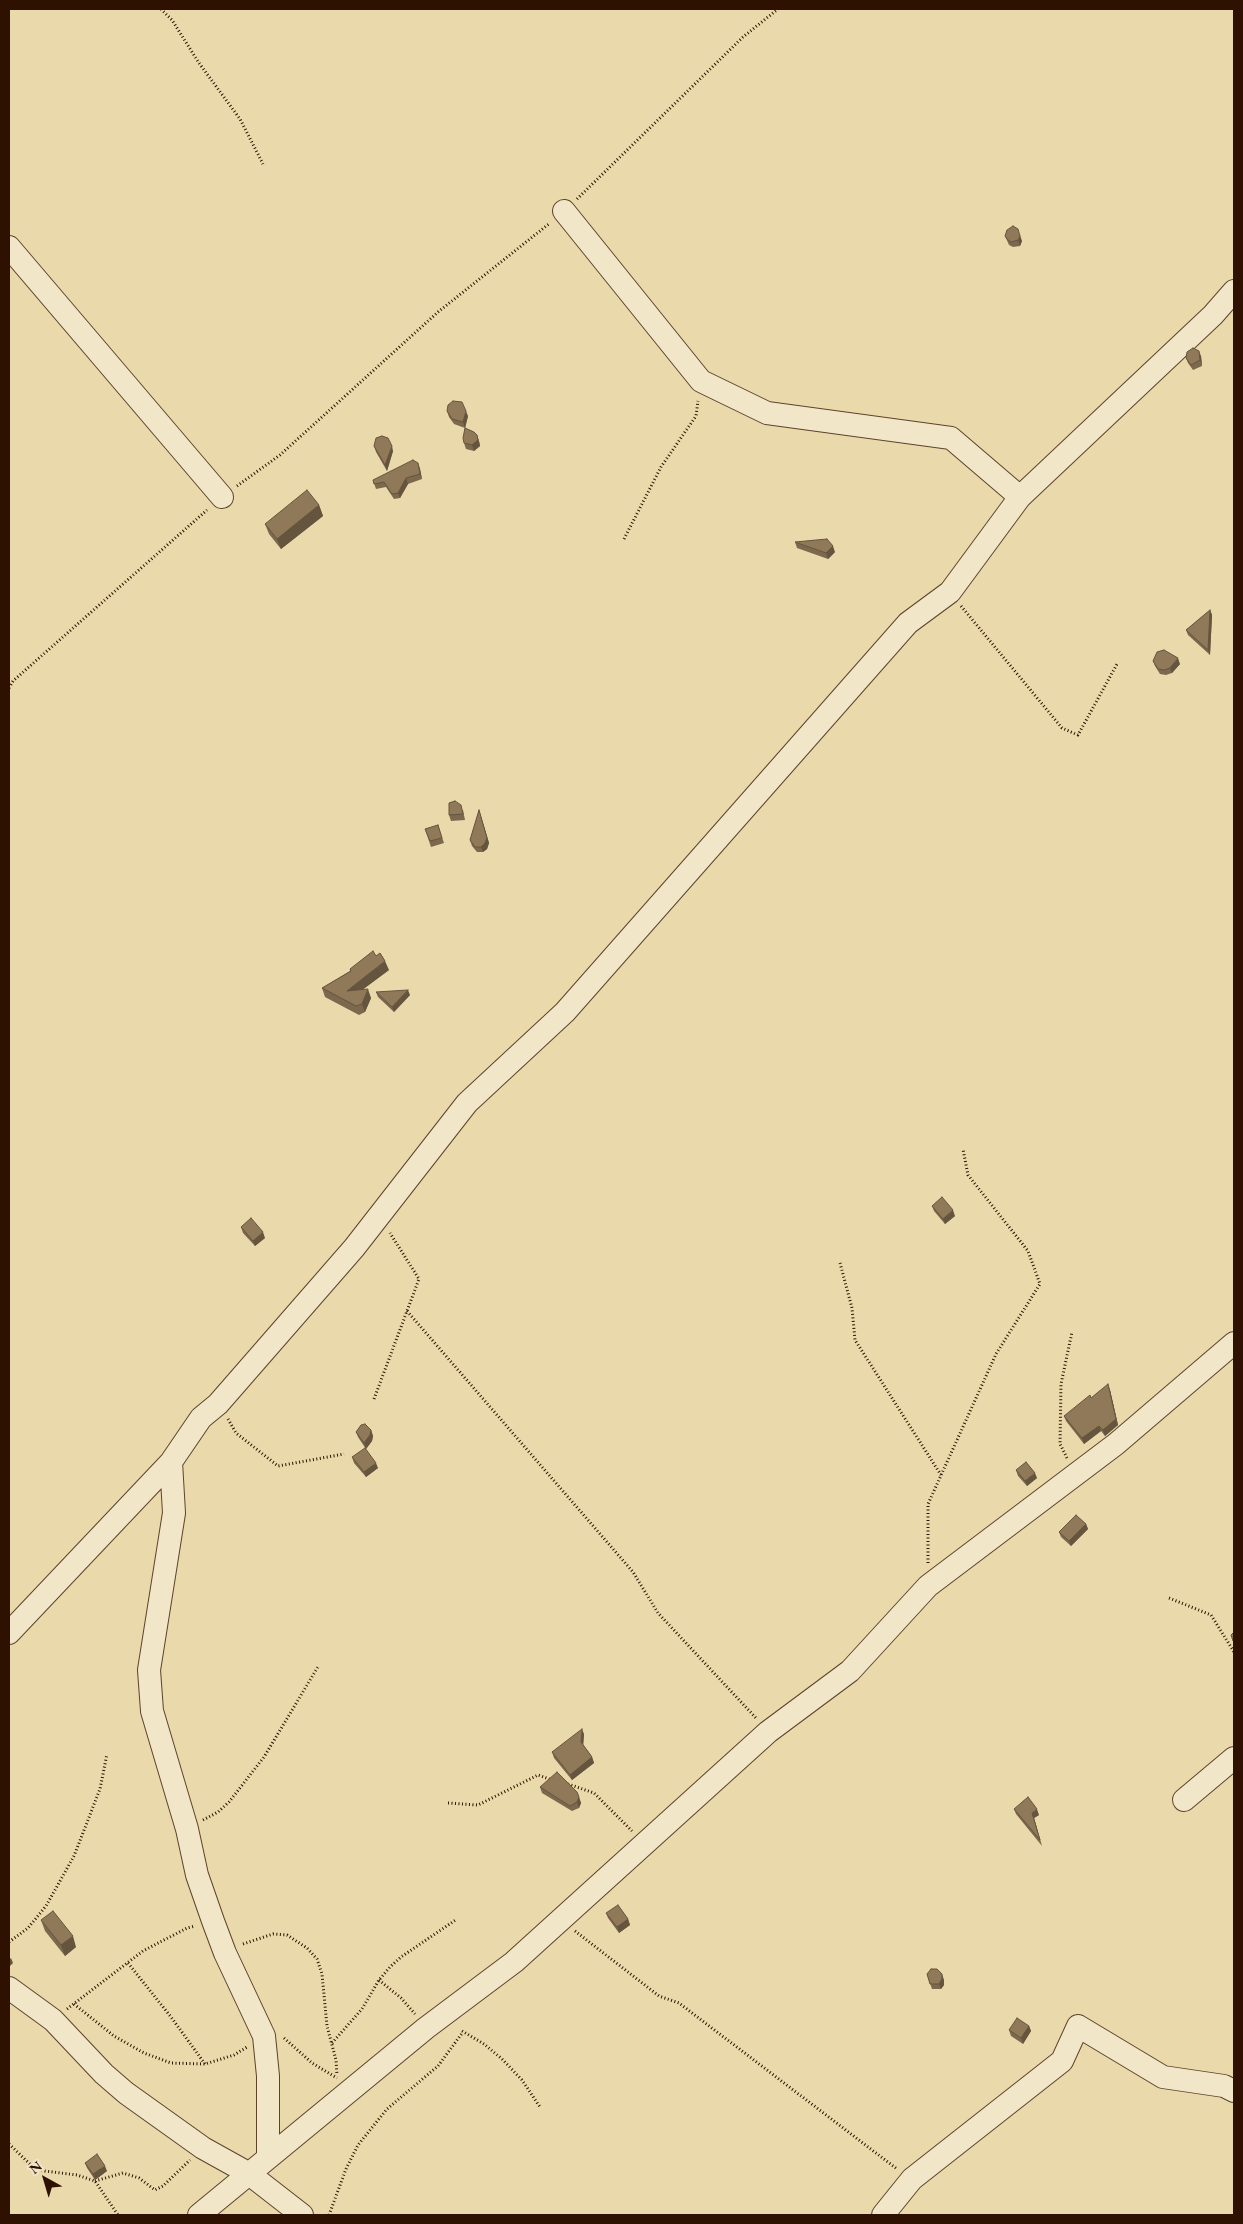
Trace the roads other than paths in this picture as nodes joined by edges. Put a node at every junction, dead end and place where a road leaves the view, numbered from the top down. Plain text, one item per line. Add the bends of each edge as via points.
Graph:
1 (564, 212) road end
2 (9, 247) edge
3 (1234, 291) edge
4 (222, 497) road end
5 (1020, 497) junction
6 (1234, 1344) edge
7 (171, 1462) junction
8 (9, 1633) edge
9 (1234, 1758) edge
10 (1184, 1800) dead end
11 (9, 1988) edge
12 (1234, 2091) edge
13 (268, 2156) junction
14 (248, 2173) junction
15 (199, 2215) edge
16 (302, 2215) edge
17 (884, 2215) edge

1 - 5 street via 701,381 767,413 951,438
2 - 4 street
3 - 5 street via 1214,315
5 - 7 street via 950,592 908,624 565,1012 468,1103 354,1248 218,1404 201,1418
6 - 13 street via 1116,1444 928,1586 850,1671 768,1732 514,1962 345,2084
7 - 8 street
7 - 13 street via 174,1513 149,1670 152,1711 212,1921 225,1953 272,2035 268,2076
9 - 10 street
11 - 14 street via 53,2020 126,2093 203,2148
12 - 17 street via 1224,2086 1163,2077 1078,2026 1062,2061 912,2180
13 - 14 street
14 - 15 street
14 - 16 street

